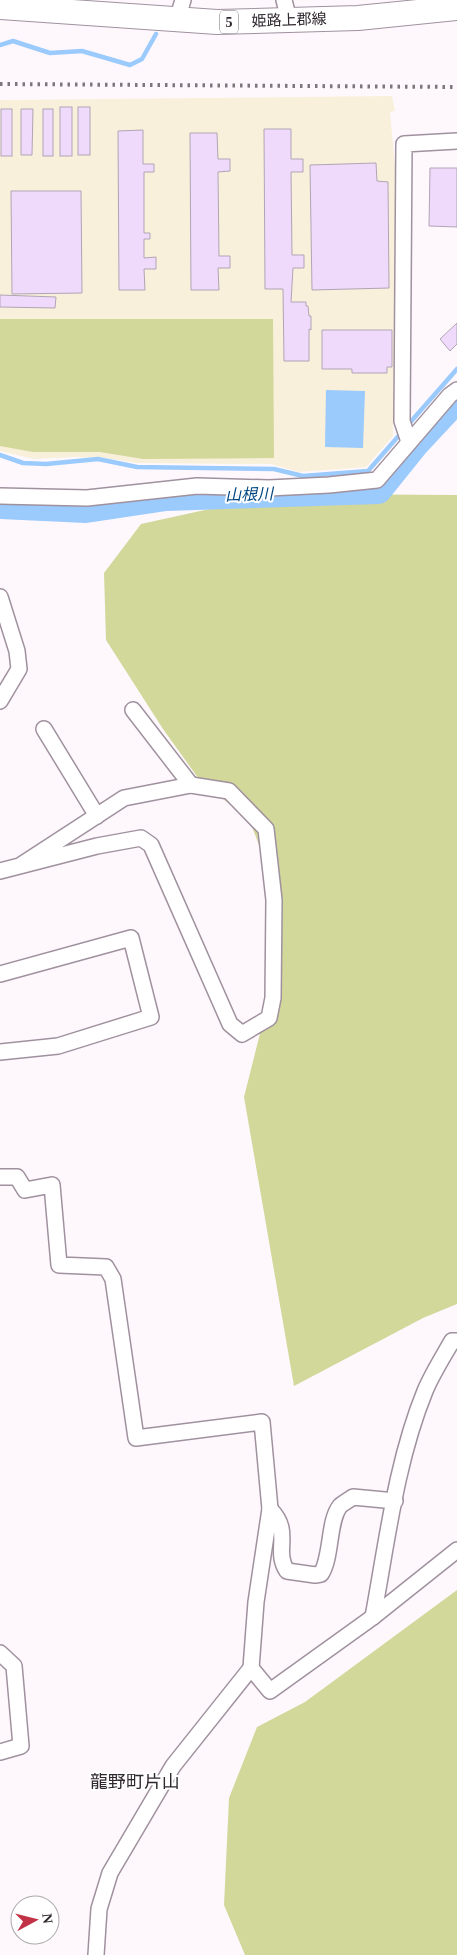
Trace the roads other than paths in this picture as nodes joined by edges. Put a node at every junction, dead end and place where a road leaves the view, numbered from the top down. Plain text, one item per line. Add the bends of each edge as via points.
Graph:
1 (48, 5) edge
2 (0, 7) edge
3 (457, 8) edge
4 (180, 10) edge
5 (286, 10) edge
6 (457, 142) edge
7 (457, 390) edge
8 (409, 442) junction
9 (0, 496) edge
10 (0, 597) edge
11 (0, 701) edge
12 (133, 710) dead end
13 (44, 729) dead end
14 (190, 785) junction
15 (97, 816) junction
16 (22, 865) junction
17 (0, 871) edge
18 (0, 974) edge
19 (0, 1052) edge
20 (0, 1176) edge
21 (457, 1341) edge
22 (395, 1501) junction
23 (270, 1509) junction
24 (457, 1550) edge
25 (373, 1617) junction
26 (0, 1653) edge
27 (251, 1668) junction
28 (0, 1752) edge
29 (96, 1955) edge

1 - 2 main road, 姫路上郡線 / 5
1 - 4 main road, 姫路上郡線 / 5
3 - 5 main road, 姫路上郡線 / 5 via 358,18
4 - 5 main road, 姫路上郡線 / 5 via 217,22
6 - 8 street via 404,144 402,421
7 - 8 street
8 - 9 street via 377,480 269,488 196,486 87,498
10 - 11 street via 17,651 19,669
12 - 14 street
13 - 15 street
14 - 15 street via 124,798
14 - 16 street via 228,791 266,829 274,900 273,998 269,1018 242,1034 230,1024 151,846 141,838
15 - 16 street
16 - 17 street
18 - 19 street via 132,938 151,1017 58,1046
20 - 23 street via 17,1177 25,1190 52,1186 58,1265 106,1267 113,1279 136,1438 262,1422
21 - 22 street via 452,1341 425,1389
22 - 23 street via 353,1497 339,1507 325,1567 321,1574 315,1575 287,1571 282,1564 283,1532 278,1517
22 - 25 street
23 - 27 street via 256,1602
24 - 25 street
25 - 27 street via 270,1691
26 - 28 street via 14,1666 21,1746
27 - 29 street via 173,1766 110,1873 99,1910

